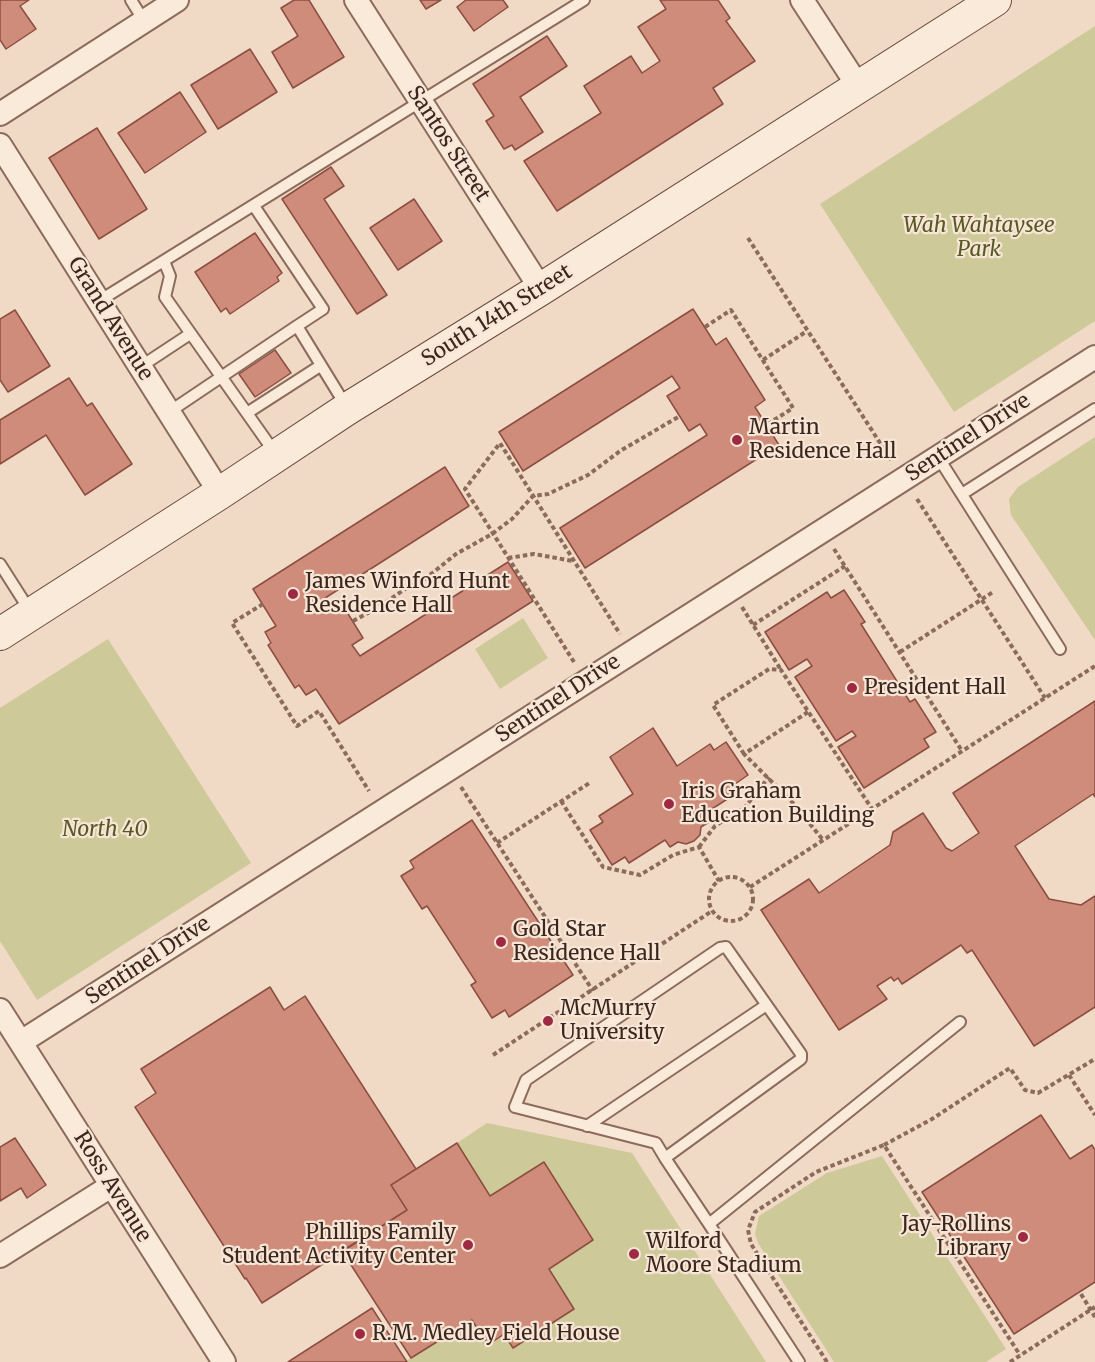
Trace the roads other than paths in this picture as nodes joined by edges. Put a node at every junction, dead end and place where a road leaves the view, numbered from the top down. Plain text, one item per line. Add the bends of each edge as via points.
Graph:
1 (131, 0) edge
2 (177, 0) edge
3 (356, 0) edge
4 (802, 0) edge
5 (995, 0) edge
6 (580, 1) edge
7 (144, 21) junction
8 (858, 86) junction
9 (421, 102) junction
10 (0, 114) edge
11 (0, 145) edge
12 (254, 206) junction
13 (164, 261) junction
14 (541, 289) junction
15 (99, 301) junction
16 (297, 326) junction
17 (190, 334) junction
18 (1095, 357) edge
19 (320, 366) junction
20 (140, 367) junction
21 (221, 376) junction
22 (347, 409) junction
23 (1095, 409) edge
24 (169, 412) junction
25 (247, 413) junction
26 (276, 455) junction
27 (938, 457) junction
28 (220, 493) junction
29 (962, 494) junction
30 (0, 564) edge
31 (32, 614) junction
32 (0, 634) edge
33 (1060, 649) dead end
34 (765, 1006) junction
35 (0, 1011) edge
36 (960, 1022) dead end
37 (21, 1042) junction
38 (587, 1126) junction
39 (665, 1158) junction
40 (111, 1186) junction
41 (709, 1224) junction
42 (0, 1256) edge
43 (224, 1362) edge
44 (799, 1362) edge

1 - 7 lane
2 - 7 street
3 - 9 street, Santos Street
4 - 8 street
5 - 8 main road, South 14th Street
6 - 9 lane
7 - 10 street
8 - 14 main road, South 14th Street
9 - 12 lane
9 - 14 street, Santos Street
11 - 15 street, Grand Avenue
12 - 13 lane
12 - 16 lane via 323,309
13 - 15 lane
13 - 17 lane via 170,276 165,297
14 - 22 main road, South 14th Street
15 - 20 street, Grand Avenue
16 - 19 lane
16 - 21 lane
17 - 20 lane
17 - 21 lane
18 - 27 street, Sentinel Drive
19 - 22 lane
19 - 25 lane
20 - 24 street, Grand Avenue
21 - 24 lane
21 - 25 lane
22 - 26 main road, South 14th Street
23 - 29 lane
24 - 28 street, Grand Avenue
25 - 26 lane
26 - 28 main road, South 14th Street
27 - 29 lane
27 - 37 street, Sentinel Drive
28 - 31 main road, South 14th Street
29 - 33 lane
30 - 31 lane
31 - 32 main road, South 14th Street
34 - 38 lane
34 - 38 lane via 728,949 720,948 526,1080 516,1107
34 - 39 lane via 801,1059
35 - 37 street, Ross Avenue
36 - 41 lane
37 - 40 street, Ross Avenue
38 - 39 lane via 656,1143
39 - 41 lane
40 - 42 street
40 - 43 street, Ross Avenue
41 - 44 lane

